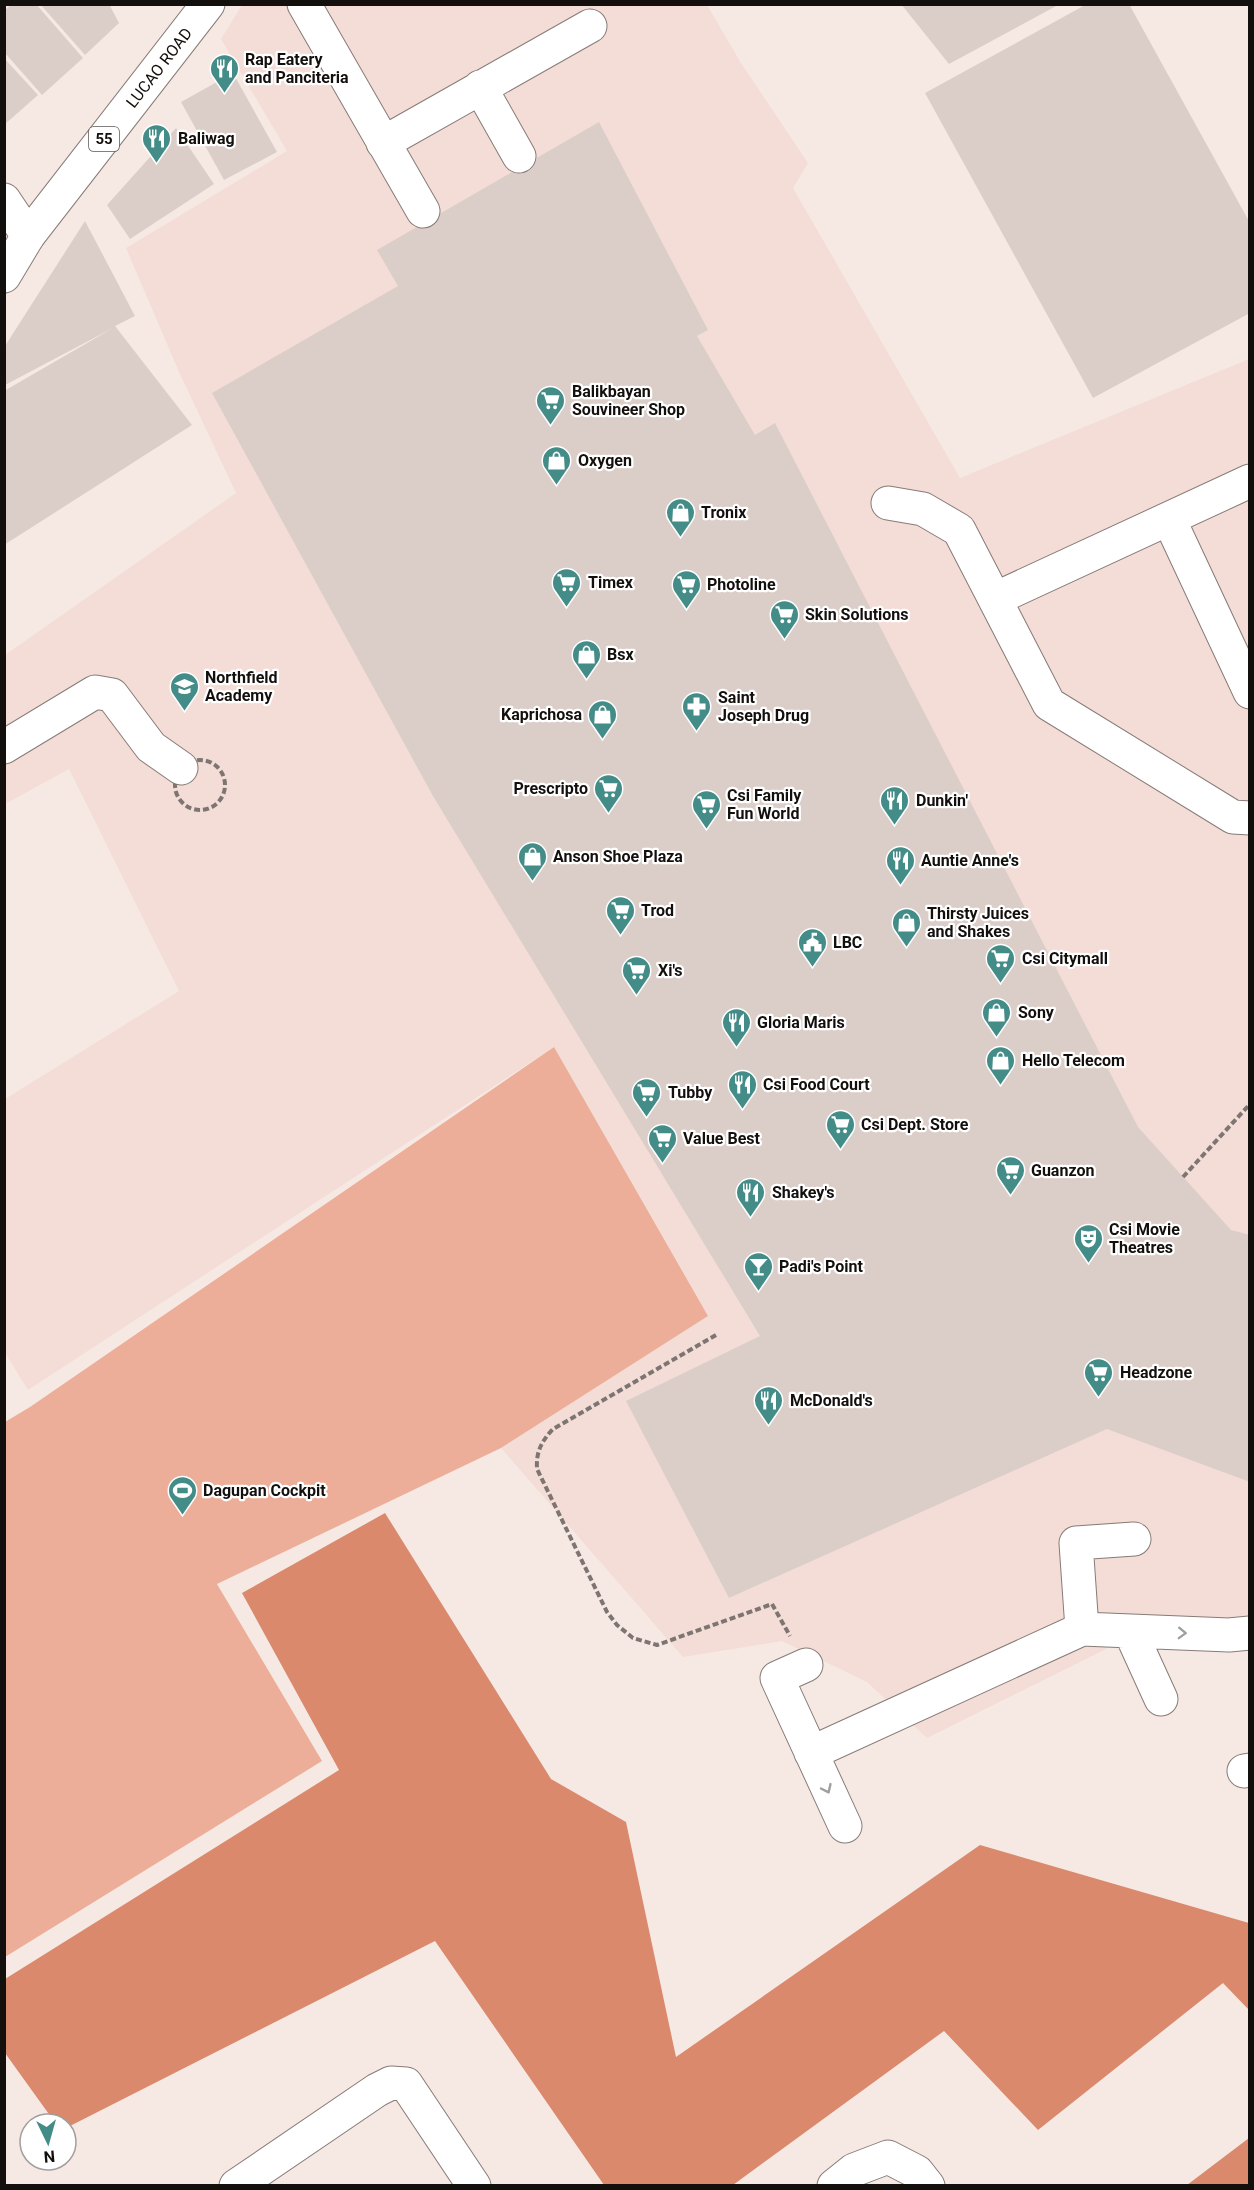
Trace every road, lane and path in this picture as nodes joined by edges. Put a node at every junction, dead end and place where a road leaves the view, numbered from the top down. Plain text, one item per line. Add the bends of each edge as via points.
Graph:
1 (208, 4) edge
2 (304, 4) edge
3 (590, 26) dead end
4 (480, 87) junction
5 (383, 143) junction
6 (519, 156) dead end
7 (4, 200) edge
8 (423, 211) dead end
9 (28, 236) junction
10 (4, 276) edge
11 (1250, 481) edge
12 (888, 503) dead end
13 (1169, 519) junction
14 (995, 599) junction
15 (1250, 692) edge
16 (4, 747) edge
17 (181, 768) dead end
18 (1250, 818) edge
19 (1250, 1104) edge
20 (1183, 1177) dead end
21 (716, 1335) dead end
22 (1134, 1539) dead end
23 (1082, 1629) junction
24 (1130, 1631) junction
25 (1243, 1642) edge
26 (806, 1665) joint
27 (1161, 1699) dead end
28 (811, 1752) junction
29 (845, 1826) dead end
30 (236, 2186) edge
31 (474, 2186) edge
32 (834, 2186) edge
33 (928, 2186) edge

1 - 9 main road, LUCAO ROAD / 55
2 - 5 main road
3 - 4 main road
4 - 5 main road
4 - 6 main road
5 - 8 main road
7 - 9 main road
9 - 10 main road, LUCAO ROAD / 55
11 - 13 main road
12 - 14 main road via 923,509 959,530
13 - 14 main road
13 - 15 main road
14 - 18 main road via 1049,704 1233,817
16 - 17 main road via 95,692 103,692 112,695 151,747
19 - 20 path
21 - 26 path via 553,1429 541,1442 537,1469 607,1612 633,1638 657,1645 772,1604
22 - 23 main road via 1076,1543
23 - 24 main road
23 - 28 main road
24 -> 25 main road
24 - 27 main road
26 - 28 main road via 777,1678
28 -> 29 main road
30 - 31 main road via 392,2083 406,2084
32 - 33 main road via 854,2170 888,2157 917,2172

